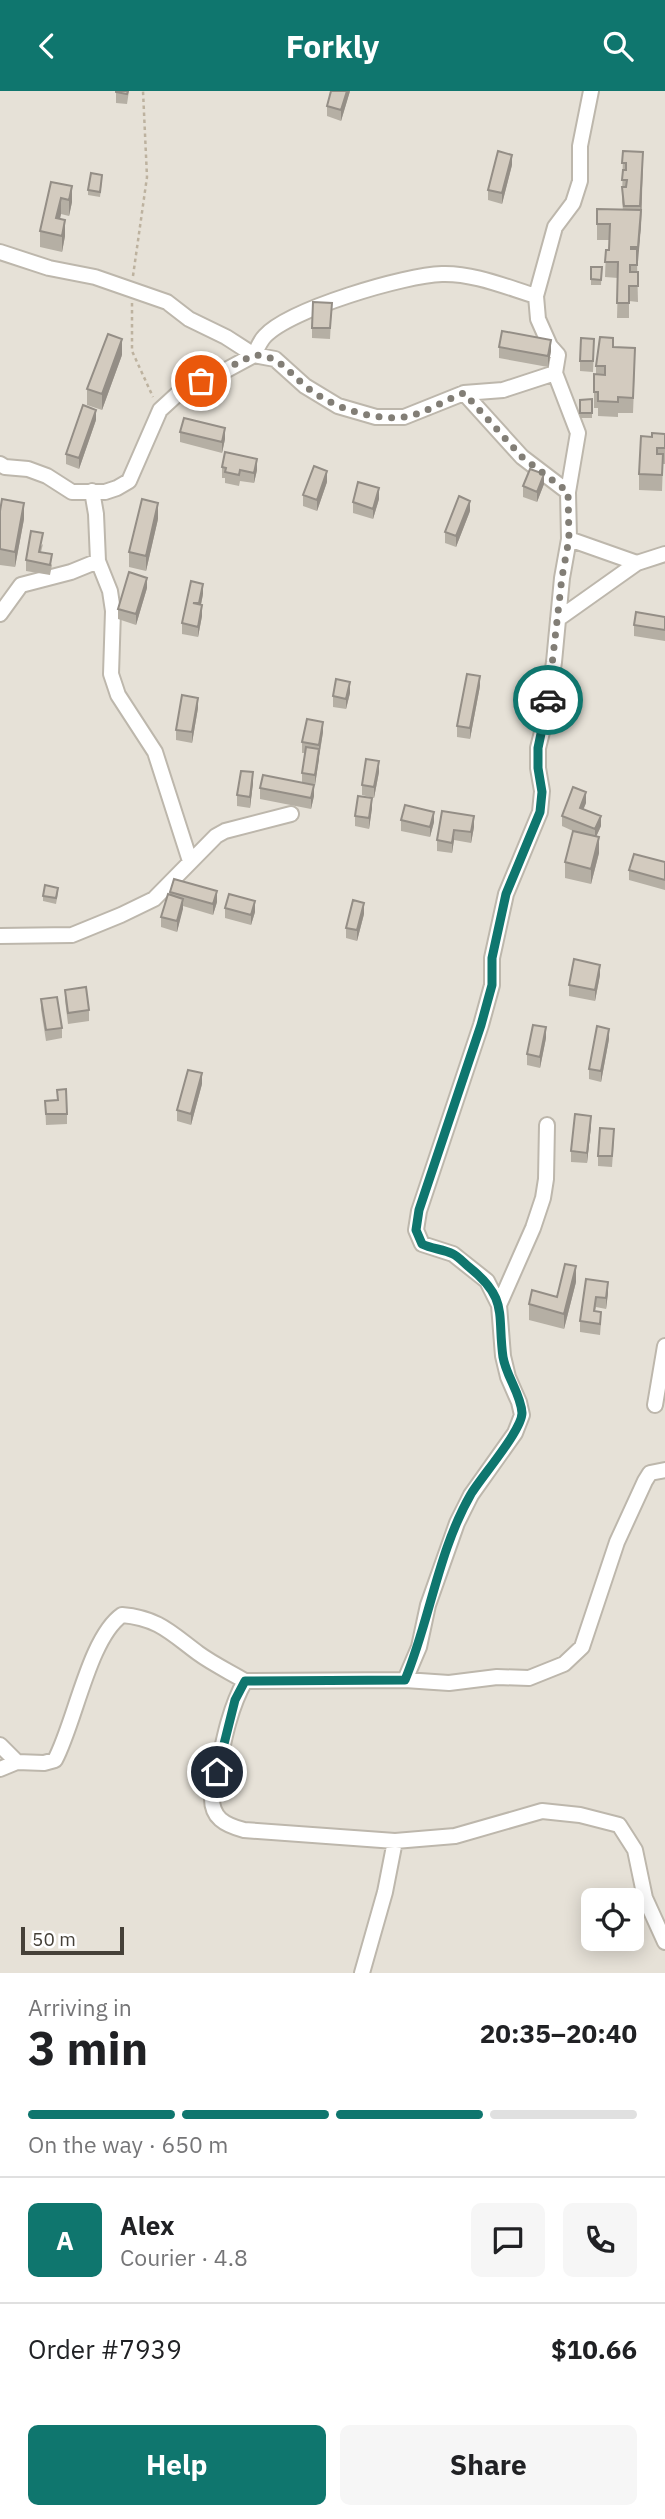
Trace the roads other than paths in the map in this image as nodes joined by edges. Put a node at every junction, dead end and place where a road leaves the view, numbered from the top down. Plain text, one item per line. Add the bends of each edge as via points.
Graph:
1 (591, 91) edge
2 (0, 252) edge
3 (536, 296) junction
4 (254, 355) junction
5 (555, 373) junction
6 (464, 393) junction
7 (0, 464) edge
8 (92, 491) junction
9 (568, 492) junction
10 (569, 539) junction
11 (665, 554) edge
12 (98, 561) junction
13 (637, 563) junction
14 (0, 614) edge
15 (558, 619) junction
16 (291, 814) dead end
17 (190, 861) junction
18 (0, 936) edge
19 (547, 1125) dead end
20 (499, 1305) junction
21 (665, 1346) edge
22 (655, 1405) dead end
23 (665, 1470) edge
24 (405, 1680) junction
25 (245, 1681) junction
26 (0, 1745) edge
27 (17, 1762) junction
28 (0, 1769) edge
29 (395, 1841) junction
30 (665, 1943) edge
31 (362, 1973) edge

1 - 3 street via 580,146 580,181 573,203 555,227
2 - 4 street via 167,302
3 - 4 street via 479,278 411,276 287,320 264,337
3 - 5 street via 538,319 558,355
4 - 6 street via 275,359 305,386 338,406 376,417 404,417
4 - 8 street via 184,388 160,409 129,481 105,492
5 - 6 street via 503,390
5 - 9 street via 578,433
6 - 9 street via 522,457
7 - 8 street via 28,469 72,492
8 - 12 street
9 - 10 street
10 - 13 street
10 - 15 street
11 - 13 street
12 - 14 street via 21,585
12 - 17 street via 113,611 111,674 118,695 155,752
13 - 15 street
15 - 20 street via 538,748 540,812 506,894 492,958 492,985 416,1230 422,1244 453,1254 487,1281
16 - 17 street via 225,831
17 - 18 street via 154,899 78,933
19 - 20 street via 543,1198
20 - 24 street via 503,1356 522,1415 457,1523
21 - 22 street
23 - 24 street via 650,1473 645,1481 617,1542 583,1647 564,1664 529,1678 449,1683
24 - 25 street
25 - 27 street via 160,1624 122,1615 112,1622 94,1658 55,1760
25 - 29 street via 235,1700 212,1796 213,1811 222,1822 244,1830
26 - 27 street
27 - 28 street
29 - 30 street via 455,1836 542,1811 619,1825 635,1850 645,1898
29 - 31 street

